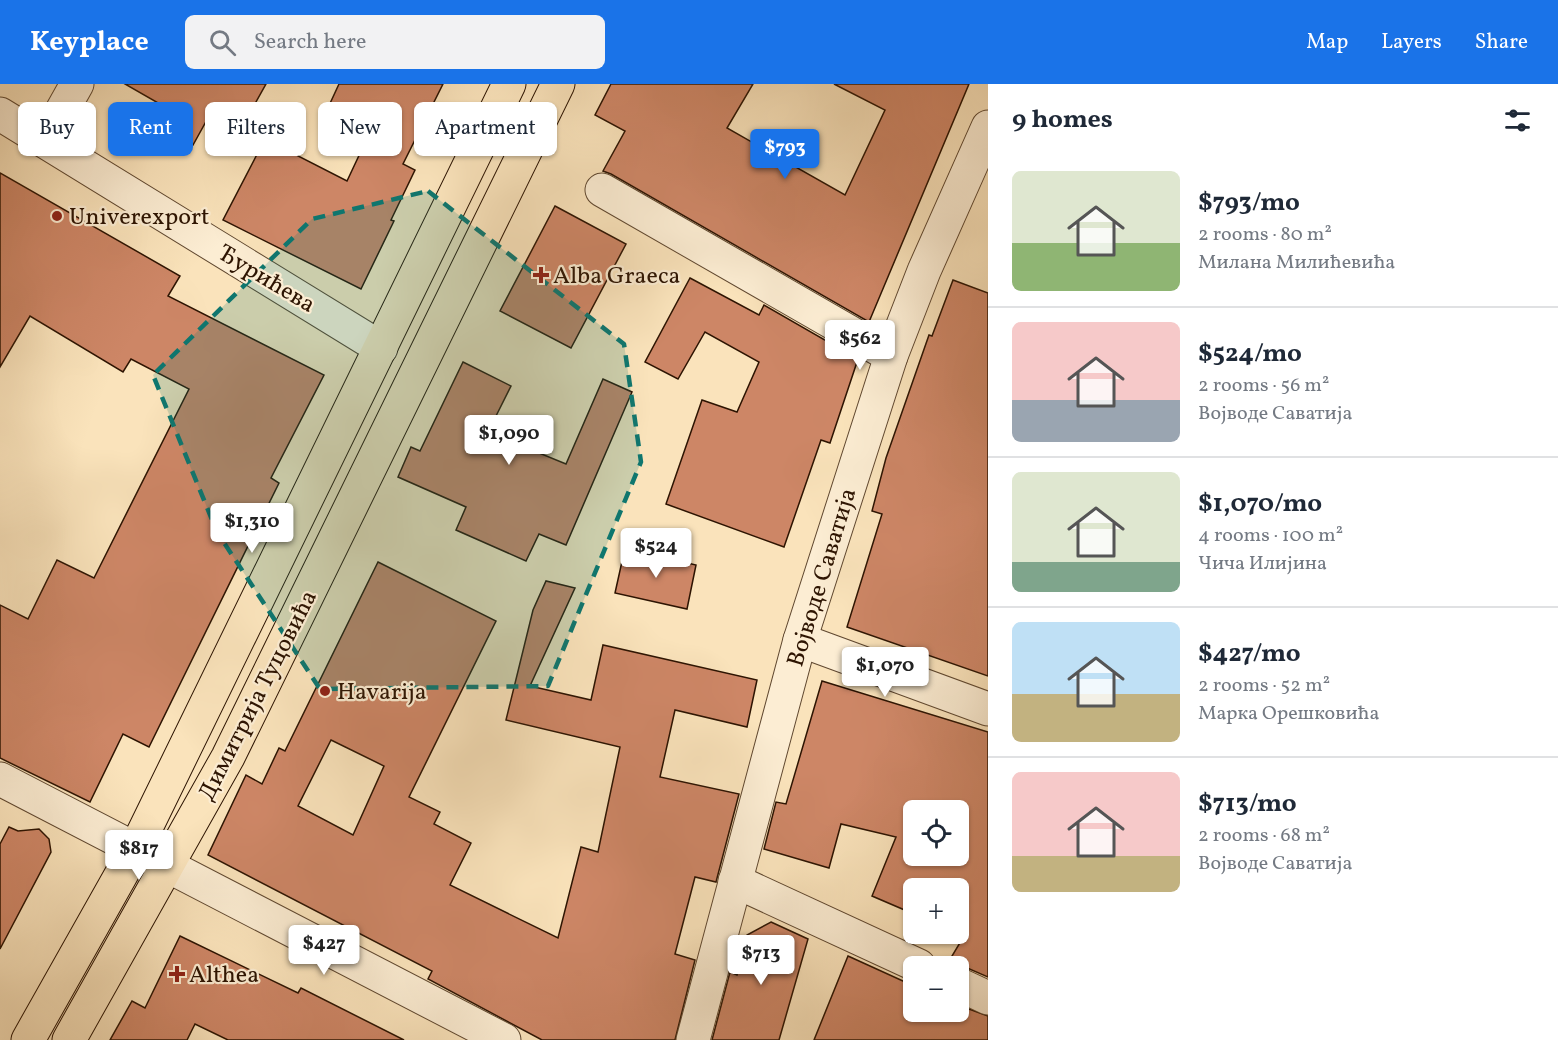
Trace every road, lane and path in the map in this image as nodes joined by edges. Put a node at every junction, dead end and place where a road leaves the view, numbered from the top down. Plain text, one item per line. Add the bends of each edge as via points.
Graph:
1 (77, 84) edge
2 (509, 84) edge
3 (558, 84) edge
4 (67, 102) edge
5 (0, 114) edge
6 (18, 125) edge
7 (988, 127) edge
8 (69, 156) edge
9 (602, 190) dead end
10 (381, 348) junction
11 (891, 356) junction
12 (800, 640) junction
13 (988, 709) edge
14 (0, 779) edge
15 (135, 850) junction
16 (166, 867) junction
17 (735, 881) junction
18 (903, 959) edge
19 (969, 989) edge
20 (988, 998) edge
21 (28, 1040) edge
22 (69, 1040) edge
23 (504, 1040) edge
24 (693, 1040) edge

1 - 4 street
2 - 10 main road, Димитрија Туцовића
3 - 16 main road, Димитрија Туцовића via 228,758
5 - 6 street, Ђурићева
7 - 11 street, Војводе Саватија
8 - 10 street, Ђурићева
9 - 11 street
10 - 15 main road, Димитрија Туцовића
11 - 12 street, Војводе Саватија
12 - 13 street
12 - 17 street, Војводе Саватија
14 - 15 street
15 - 16 street
15 - 21 main road, Димитрија Туцовића
16 - 22 main road, Димитрија Туцовића
16 - 23 street
17 - 18 street
17 - 24 street, Војводе Саватија
19 - 20 street

